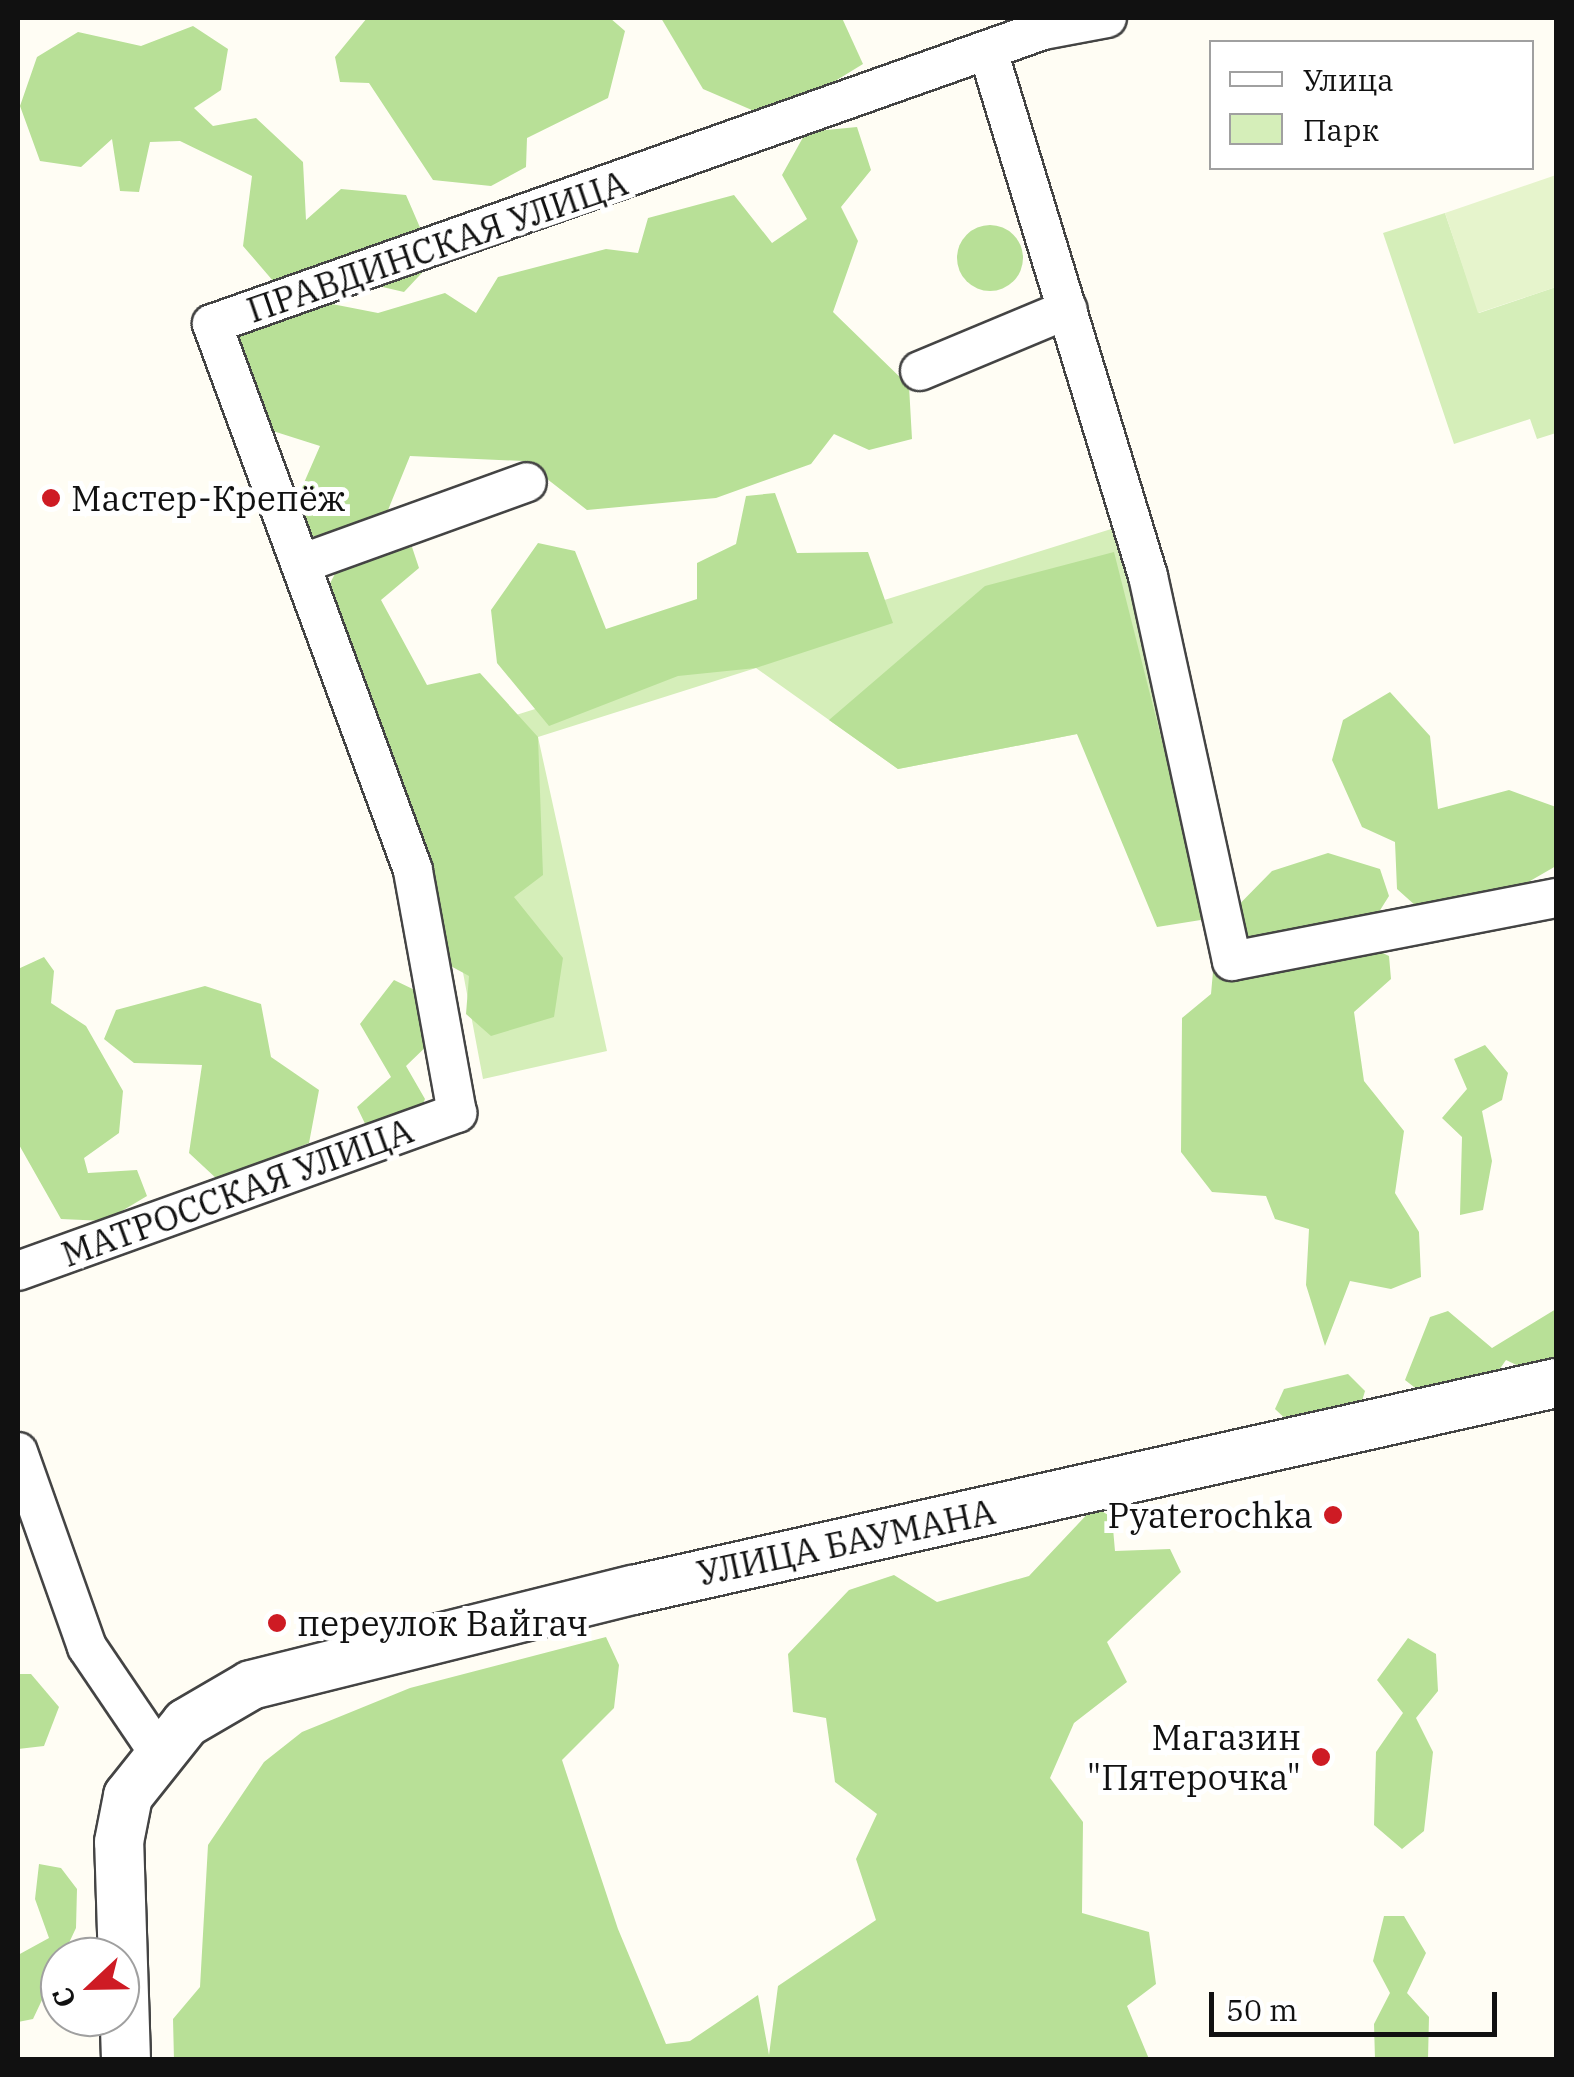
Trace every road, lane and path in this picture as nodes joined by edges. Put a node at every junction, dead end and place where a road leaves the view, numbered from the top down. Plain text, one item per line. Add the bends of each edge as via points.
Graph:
1 (1107, 18) edge
2 (988, 51) junction
3 (1068, 309) junction
4 (920, 371) dead end
5 (527, 482) dead end
6 (301, 564) junction
7 (1556, 898) edge
8 (457, 1113) joint
9 (18, 1271) edge
10 (1556, 1383) edge
11 (18, 1452) edge
12 (158, 1752) junction
13 (126, 2060) edge

1 - 2 street, ПРАВДИНСКАЯ УЛИЦА
2 - 3 street
2 - 6 street, ПРАВДИНСКАЯ УЛИЦА via 212,324
3 - 4 street
3 - 7 street via 1148,576 1232,961
5 - 6 street
6 - 8 street, ПРАВДИНСКАЯ УЛИЦА via 413,870
8 - 9 street, МАТРОССКАЯ УЛИЦА
10 - 12 street, УЛИЦА БАУМАНА via 317,1663 217,1703
11 - 12 street via 87,1647
12 - 13 street via 128,1796 119,1842

